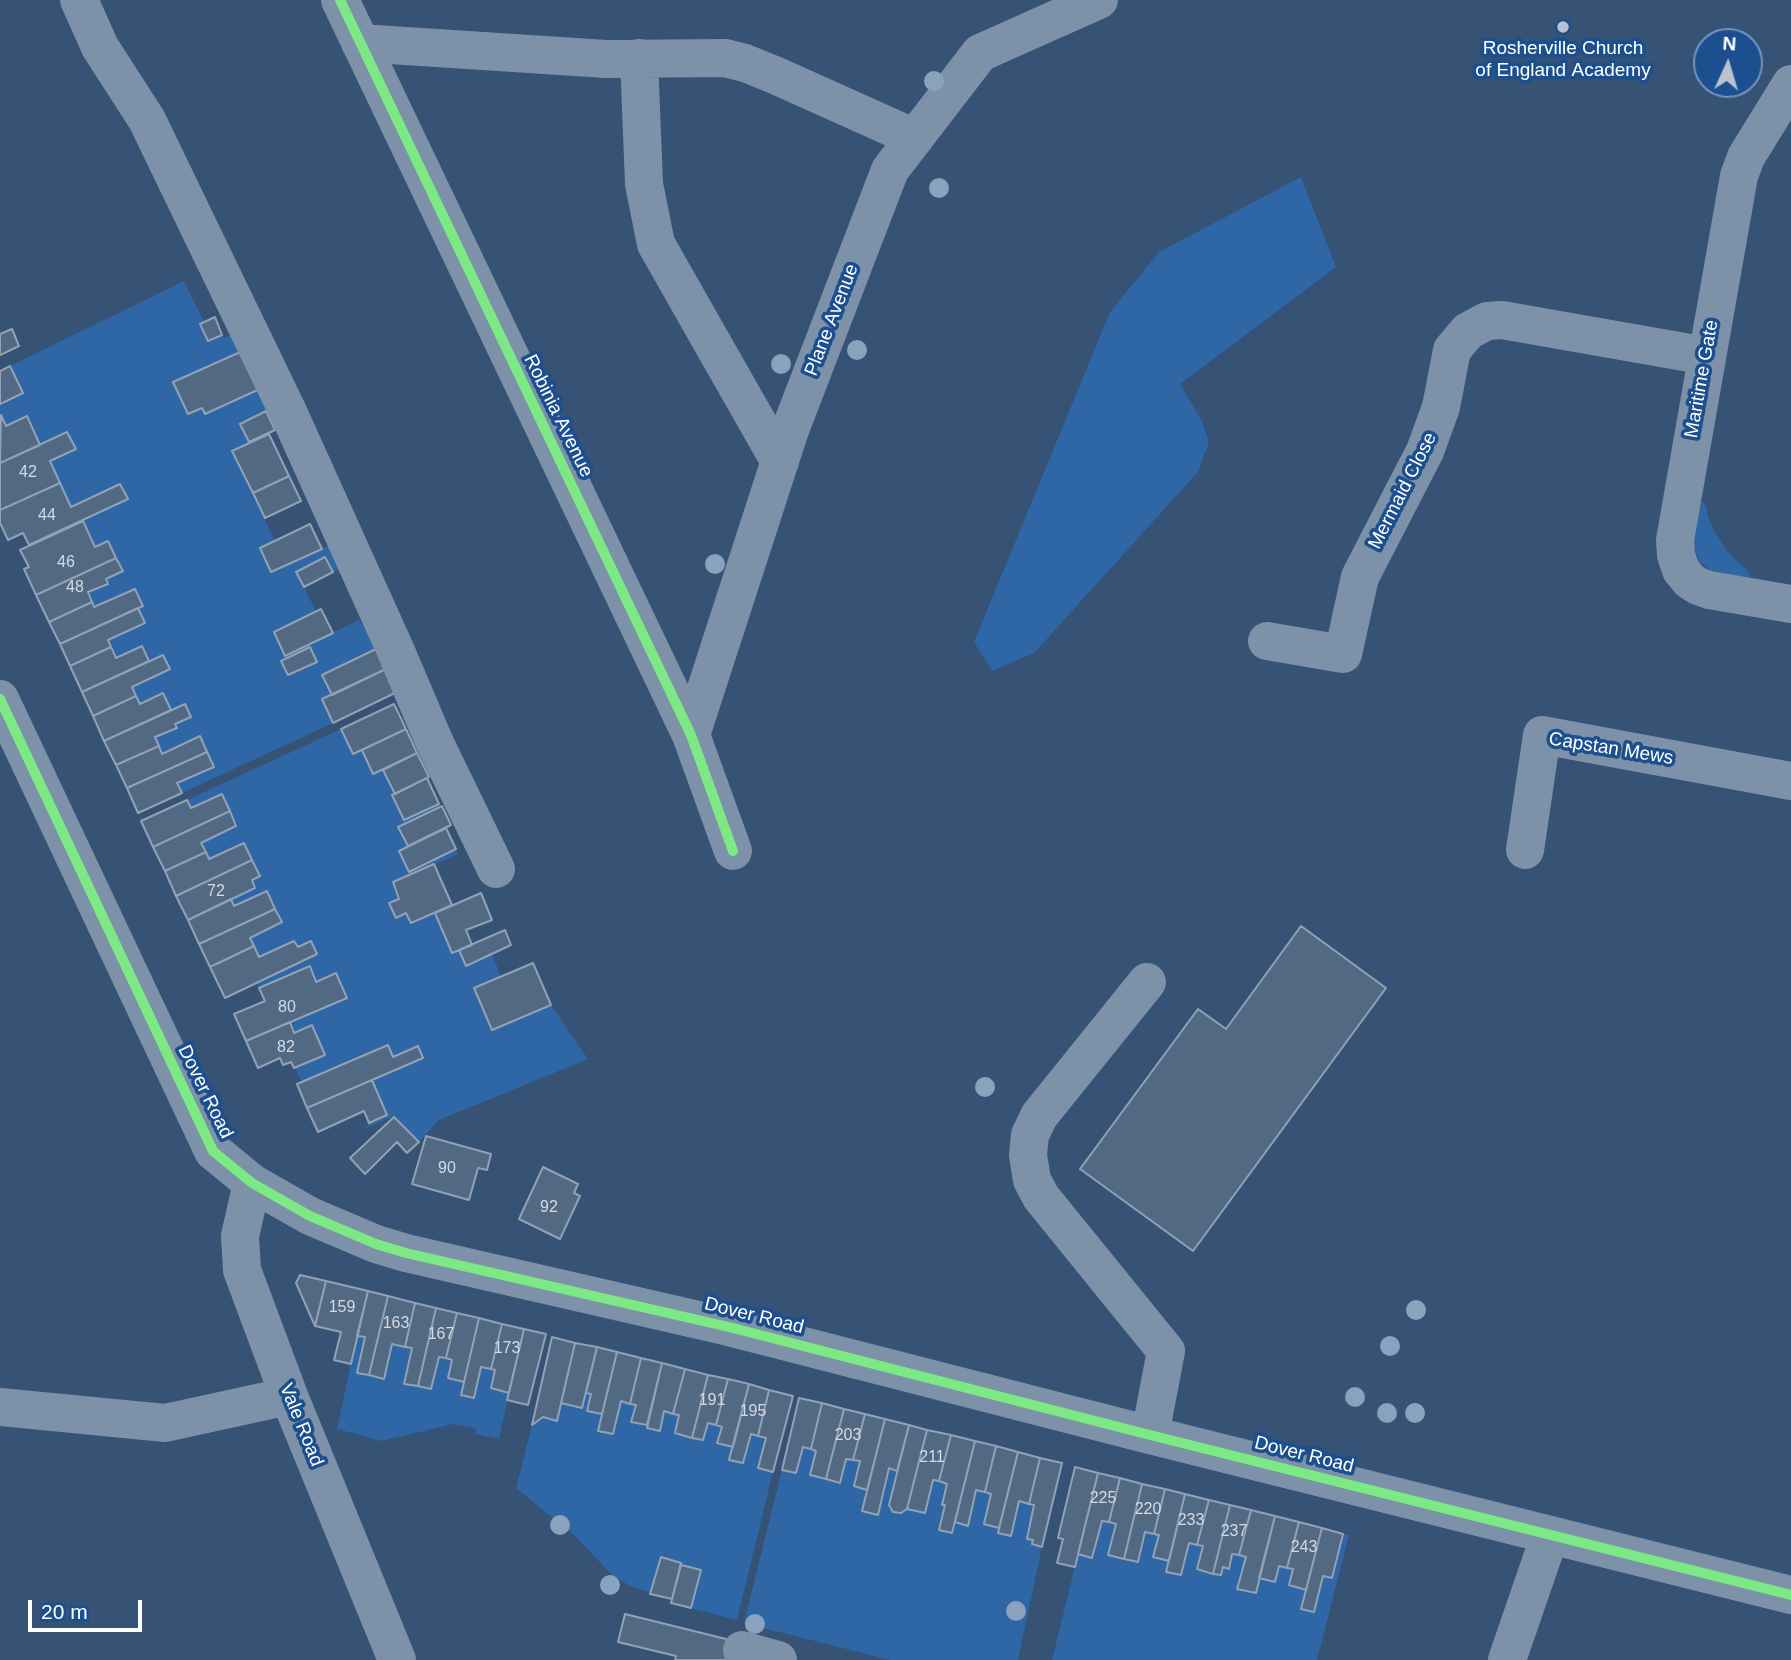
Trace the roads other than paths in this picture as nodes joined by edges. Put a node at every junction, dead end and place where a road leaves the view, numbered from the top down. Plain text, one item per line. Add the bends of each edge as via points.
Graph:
1 (79, 0) edge
2 (340, 0) edge
3 (1099, 0) edge
4 (360, 43) junction
5 (639, 58) junction
6 (1784, 108) edge
7 (915, 138) junction
8 (1707, 356) junction
9 (780, 462) junction
10 (1791, 604) edge
11 (1267, 641) dead end
12 (0, 699) edge
13 (691, 734) junction
14 (1791, 780) edge
15 (1525, 850) dead end
16 (733, 851) dead end
17 (496, 869) dead end
18 (1147, 982) dead end
19 (252, 1183) junction
20 (289, 1396) junction
21 (0, 1407) edge
22 (1150, 1435) junction
23 (1550, 1535) junction
24 (1791, 1595) edge
25 (742, 1650) dead end
26 (397, 1660) edge
27 (778, 1660) edge
28 (1507, 1660) edge

1 - 17 street via 100,47 147,120 289,414
2 - 4 street, Robinia Avenue
3 - 7 street, Plane Avenue via 981,54
4 - 5 street
4 - 13 street, Robinia Avenue
5 - 7 street via 702,57 745,63
5 - 9 street via 644,184 656,244
6 - 8 street, Maritime Gate via 1746,157 1739,176
7 - 9 street, Plane Avenue via 890,170
8 - 10 street, Maritime Gate via 1675,534 1679,566 1690,581 1709,590
8 - 11 street, Mermaid Close via 1502,320 1487,321 1468,331 1452,350 1441,407 1425,451 1360,577 1345,669
9 - 13 street, Plane Avenue
12 - 19 street, Dover Road via 213,1151
13 - 16 street, Robinia Avenue
14 - 15 street, Capstan Mews via 1542,735
18 - 22 street via 1039,1116 1030,1135 1028,1160 1041,1197 1166,1351
19 - 20 street, Vale Road via 240,1236 240,1263
19 - 22 street, Dover Road via 310,1216 399,1251 729,1327
20 - 21 street via 165,1423
20 - 26 street, Vale Road
22 - 23 street, Dover Road
23 - 24 street, Dover Road
23 - 28 street
25 - 27 street

